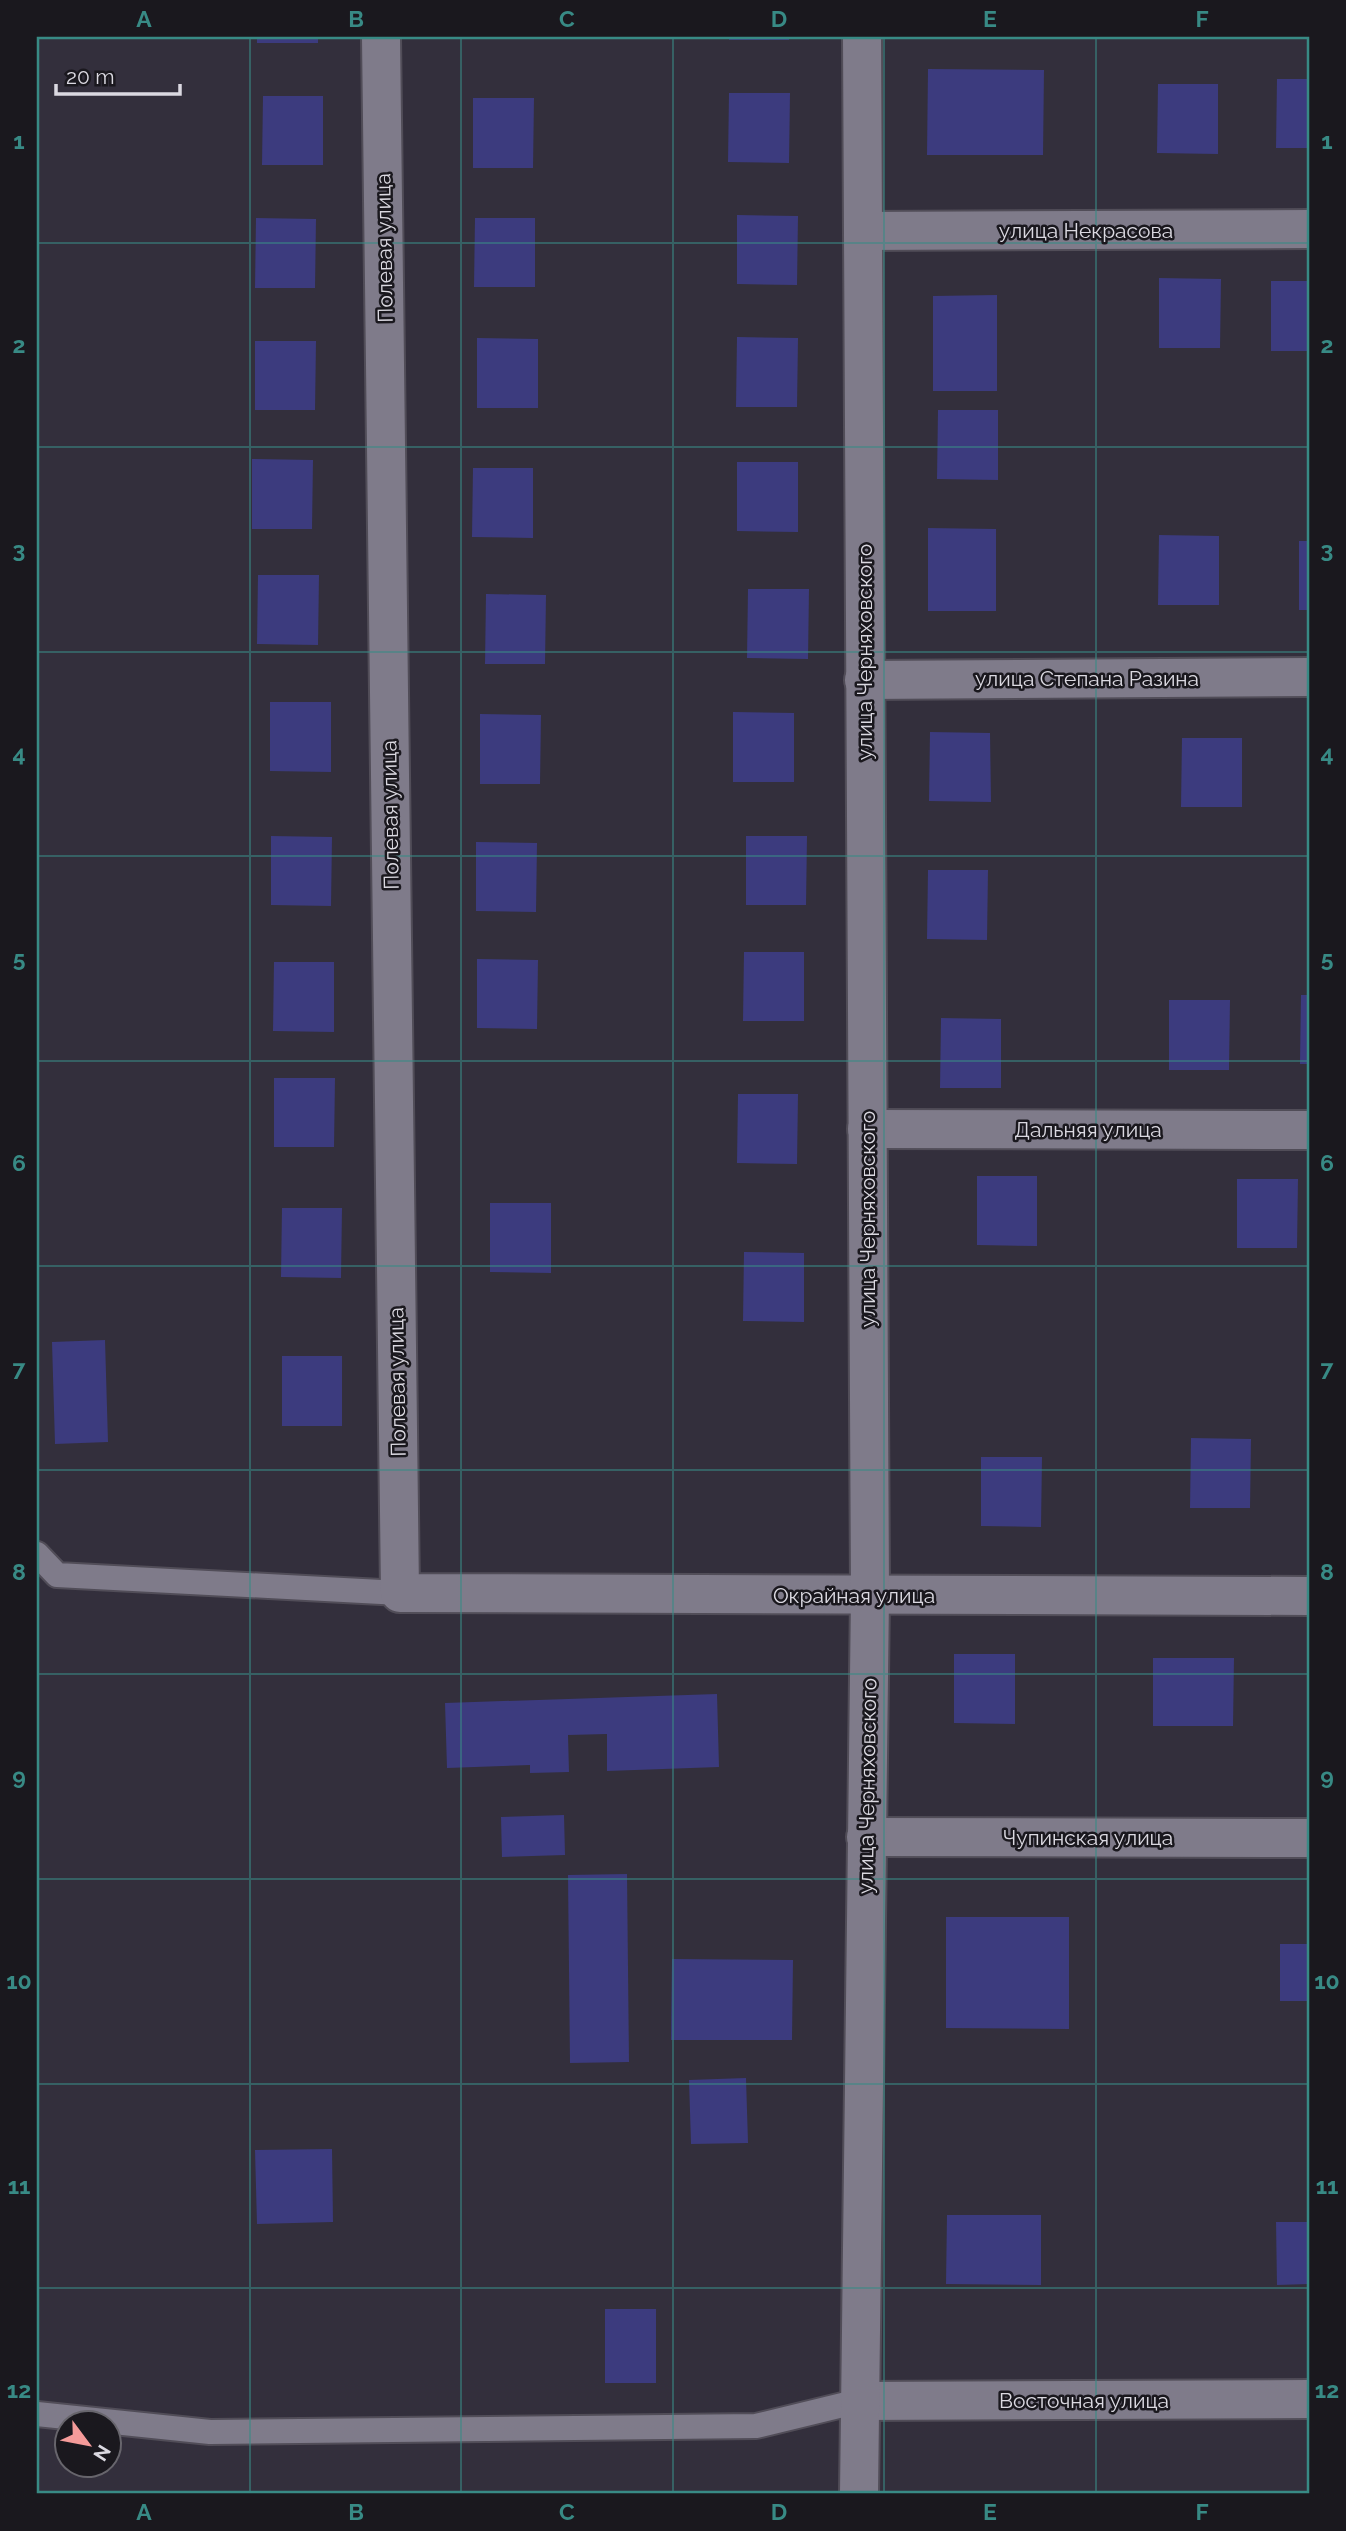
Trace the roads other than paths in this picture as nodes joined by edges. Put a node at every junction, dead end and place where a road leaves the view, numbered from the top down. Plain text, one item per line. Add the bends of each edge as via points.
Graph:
1 (381, 37) edge
2 (862, 37) edge
3 (1309, 229) edge
4 (863, 231) junction
5 (1309, 677) edge
6 (864, 680) junction
7 (867, 1129) junction
8 (1309, 1130) edge
9 (37, 1554) edge
10 (47, 1580) edge
11 (400, 1593) junction
12 (870, 1595) junction
13 (1309, 1596) edge
14 (866, 1837) junction
15 (1309, 1838) edge
16 (1309, 2399) edge
17 (859, 2401) junction
18 (37, 2414) edge
19 (859, 2494) edge

1 - 11 street, Полевая улица
2 - 4 street, улица Черняховского
3 - 4 street, улица Некрасова
4 - 6 street, улица Черняховского
5 - 6 street, улица Степана Разина
6 - 7 street, улица Черняховского
7 - 8 street, Дальняя улица
7 - 12 street, улица Черняховского
9 - 10 lane
10 - 11 lane
11 - 12 street, Окрайная улица
12 - 13 street, Окрайная улица
12 - 14 street, улица Черняховского
14 - 15 street, Чупинская улица
14 - 17 street, улица Черняховского
16 - 17 street, Восточная улица
17 - 18 lane via 756,2426 210,2432
17 - 19 street, улица Черняховского

